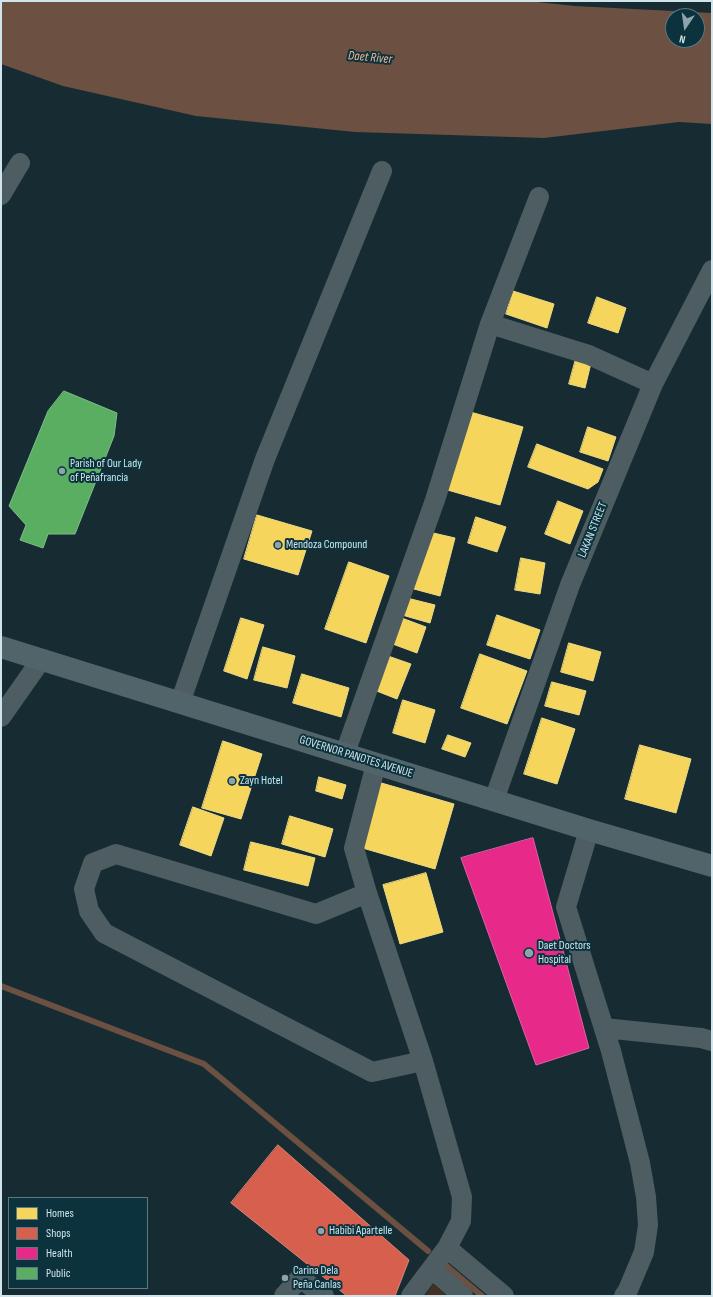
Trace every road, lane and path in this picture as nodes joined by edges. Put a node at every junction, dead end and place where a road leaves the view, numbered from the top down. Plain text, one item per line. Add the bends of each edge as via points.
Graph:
1 (20, 163) dead end
2 (382, 171) dead end
3 (1, 195) edge
4 (539, 197) dead end
5 (712, 270) edge
6 (490, 324) junction
7 (653, 384) junction
8 (1, 648) edge
9 (41, 660) junction
10 (180, 703) junction
11 (1, 717) edge
12 (344, 753) junction
13 (376, 764) junction
14 (494, 800) junction
15 (590, 830) junction
16 (712, 866) edge
17 (367, 893) junction
18 (604, 1028) junction
19 (712, 1041) edge
20 (423, 1061) junction
21 (447, 1248) junction
22 (432, 1269) junction
23 (629, 1294) edge
24 (284, 1296) edge
25 (324, 1296) edge
26 (411, 1296) edge
27 (463, 1296) edge
28 (504, 1296) edge

1 - 3 street
2 - 10 street via 265,459
4 - 6 street
5 - 7 street, LAKAN STREET
6 - 7 street via 589,355
6 - 12 street via 435,500
7 - 14 street, LAKAN STREET via 570,585
8 - 9 main road, GOVERNOR PANOTES AVENUE
9 - 10 main road, GOVERNOR PANOTES AVENUE
9 - 11 street
10 - 12 main road, GOVERNOR PANOTES AVENUE
12 - 13 main road, GOVERNOR PANOTES AVENUE
13 - 14 main road, GOVERNOR PANOTES AVENUE
13 - 17 street via 354,848
14 - 15 main road, GOVERNOR PANOTES AVENUE
15 - 16 main road, GOVERNOR PANOTES AVENUE
15 - 18 street via 566,907
17 - 20 street
17 - 20 street via 316,914 116,854 93,863 84,889 89,911 104,933 372,1072
18 - 19 street
18 - 23 street via 640,1163 646,1197 648,1225 644,1252
20 - 21 street via 462,1197 461,1221
21 - 22 street
21 - 28 street
22 - 26 street
22 - 27 street
24 - 25 street via 300,1278

